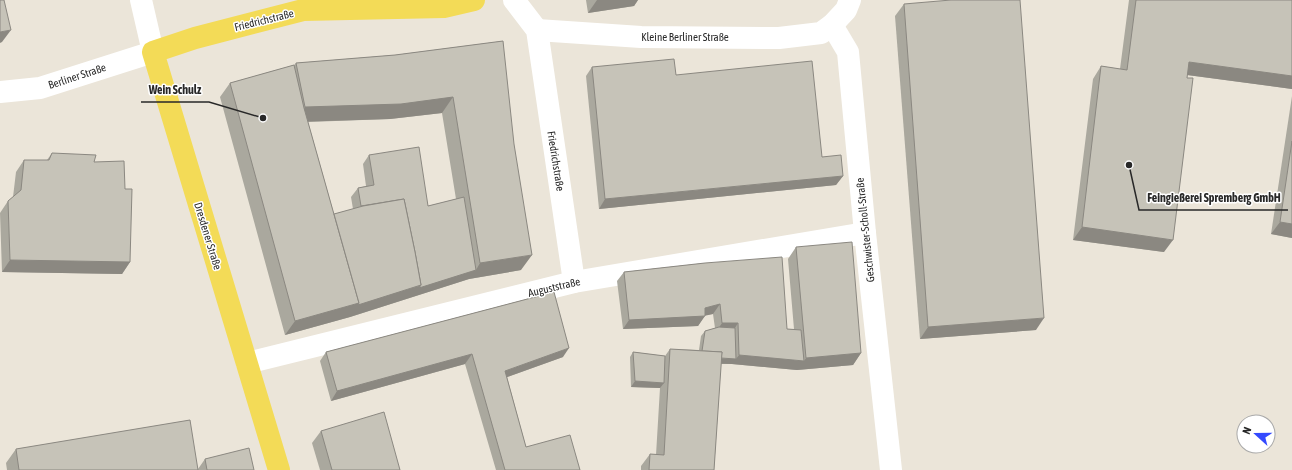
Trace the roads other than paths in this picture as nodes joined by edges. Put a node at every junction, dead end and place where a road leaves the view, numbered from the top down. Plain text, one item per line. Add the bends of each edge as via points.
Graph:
1 (141, 0) edge
2 (474, 0) edge
3 (514, 0) edge
4 (850, 0) edge
5 (832, 25) junction
6 (536, 30) junction
7 (153, 52) junction
8 (0, 92) edge
9 (865, 233) junction
10 (574, 282) junction
11 (247, 363) junction
12 (279, 470) edge
13 (891, 470) edge

1 - 7 street, Dresdener Straße
2 - 7 main road, Friedrichstraße via 444,7 303,10 195,38
3 - 6 street, Friedrichstraße
4 - 5 street via 846,10
5 - 6 street, Kleine Berliner Straße via 821,32 779,38 641,37
5 - 9 street, Geschwister-Scholl-Straße via 848,52
6 - 10 street, Friedrichstraße
7 - 8 street, Berliner Straße via 40,88
7 - 11 main road, Dresdener Straße
9 - 10 street, Auguststraße
9 - 13 street, Geschwister-Scholl-Straße
10 - 11 street, Auguststraße
11 - 12 main road, Dresdener Straße

